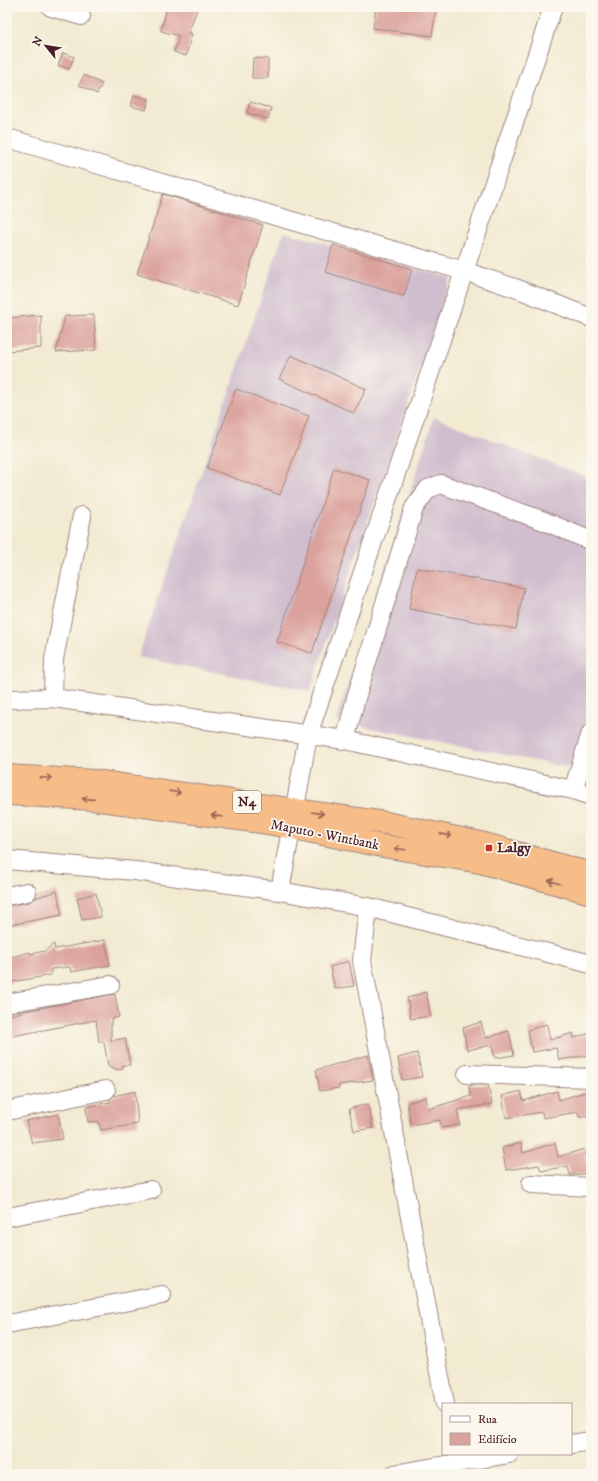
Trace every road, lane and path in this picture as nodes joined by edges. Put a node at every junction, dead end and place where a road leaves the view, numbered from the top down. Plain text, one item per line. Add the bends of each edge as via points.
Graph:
1 (51, 7) edge
2 (552, 7) edge
3 (81, 16) dead end
4 (7, 138) edge
5 (464, 271) junction
6 (591, 318) edge
7 (82, 516) dead end
8 (591, 540) edge
9 (53, 698) junction
10 (7, 699) edge
11 (591, 733) edge
12 (308, 735) junction
13 (345, 740) junction
14 (7, 776) edge
15 (574, 790) junction
16 (7, 794) edge
17 (591, 796) edge
18 (293, 818) junction
19 (7, 860) edge
20 (591, 874) edge
21 (280, 891) junction
22 (27, 892) dead end
23 (591, 893) edge
24 (7, 896) edge
25 (368, 907) junction
26 (591, 964) edge
27 (110, 985) dead end
28 (7, 1003) edge
29 (467, 1074) dead end
30 (591, 1078) edge
31 (106, 1090) dead end
32 (7, 1111) edge
33 (531, 1184) dead end
34 (591, 1187) edge
35 (151, 1190) dead end
36 (7, 1217) edge
37 (162, 1295) dead end
38 (7, 1324) edge
39 (445, 1403) edge
40 (591, 1441) edge
41 (572, 1444) edge
42 (503, 1455) edge
43 (394, 1474) edge

1 - 3 street
2 - 5 street
4 - 5 street
5 - 6 street
5 - 12 street
7 - 9 street via 54,659
8 - 13 street via 440,484 428,488 414,508
9 - 10 street
9 - 12 street
11 - 15 street
12 - 13 street
12 - 18 street
13 - 15 street
14 -> 18 highway, Maputo - Wintbank / N4 via 94,781
15 - 17 street
18 -> 16 highway, Maputo - Wintbank / N4 via 92,799
18 -> 20 highway, Maputo - Wintbank / N4 via 414,828
18 - 21 street
23 -> 18 highway, Maputo - Wintbank / N4 via 480,862 383,846
19 - 21 street via 135,871
21 - 25 street
22 - 24 street
25 - 26 street
25 - 39 street via 362,961
27 - 28 street
29 - 30 street
31 - 32 street
33 - 34 street
35 - 36 street
37 - 38 street
40 - 41 street
42 - 43 street

